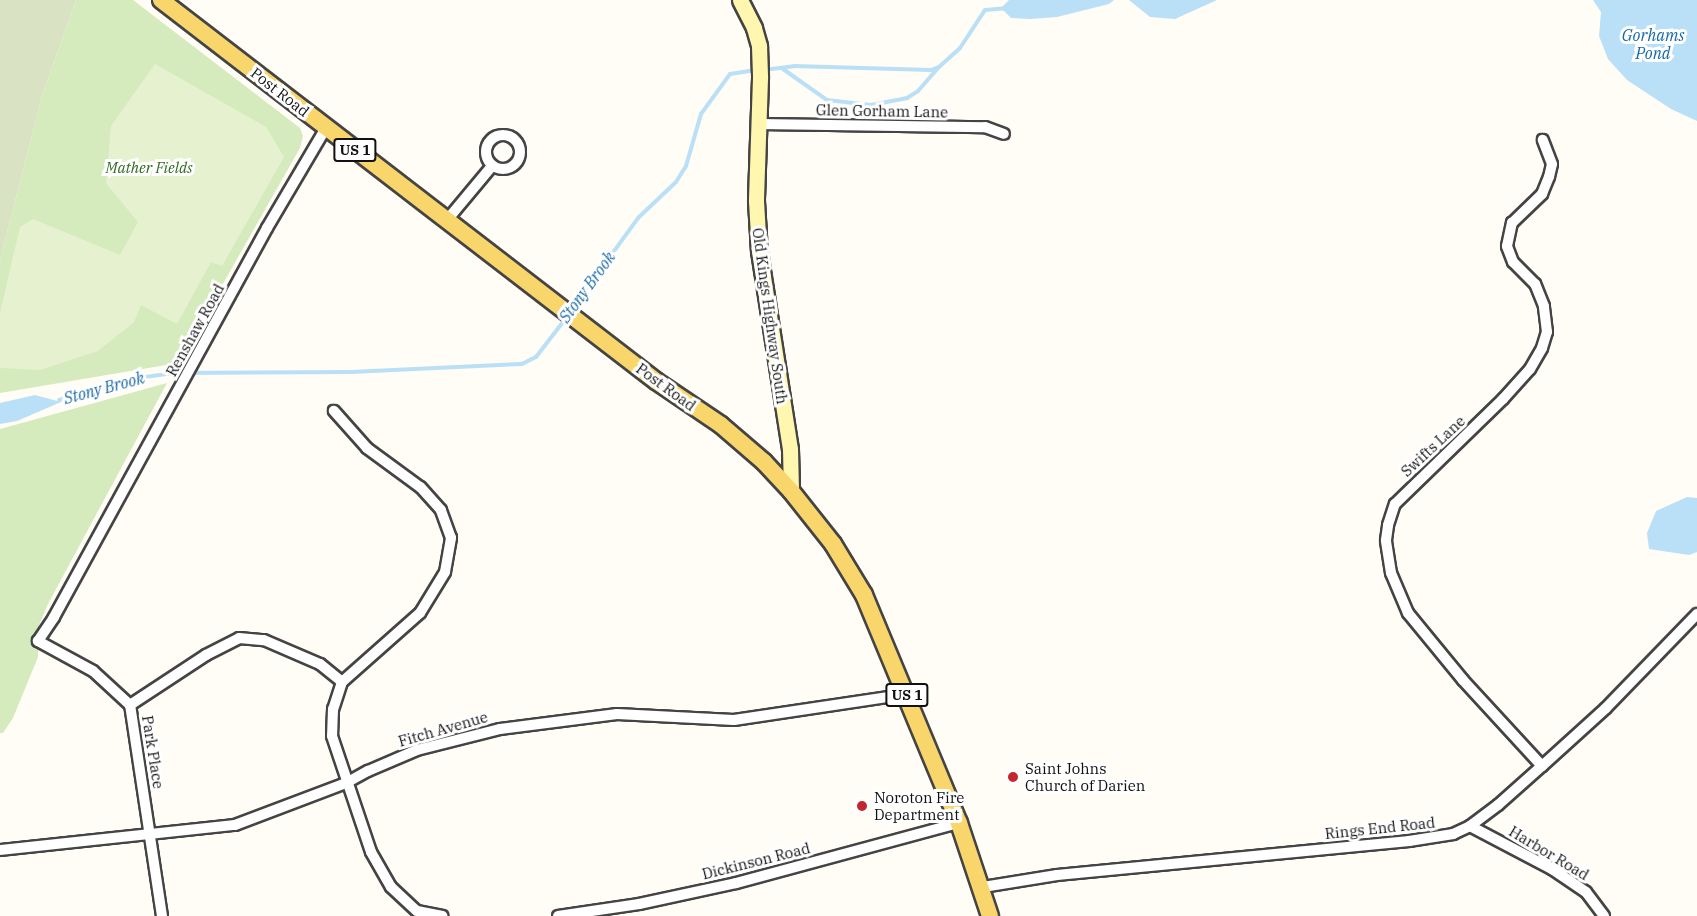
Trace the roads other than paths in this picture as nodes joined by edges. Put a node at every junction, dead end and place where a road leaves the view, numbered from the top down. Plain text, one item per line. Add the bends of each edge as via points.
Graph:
1 (740, 0) edge
2 (164, 1) edge
3 (759, 124) junction
4 (326, 128) junction
5 (1004, 134) dead end
6 (1543, 140) dead end
7 (492, 166) dead end
8 (447, 220) junction
9 (334, 411) dead end
10 (791, 491) junction
11 (1697, 614) edge
12 (38, 641) joint
13 (342, 682) junction
14 (907, 694) junction
15 (130, 705) junction
16 (1542, 766) junction
17 (346, 783) junction
18 (959, 823) junction
19 (1470, 826) junction
20 (151, 836) junction
21 (0, 850) edge
22 (983, 887) junction
23 (162, 916) edge
24 (443, 916) edge
25 (558, 916) edge
26 (571, 916) edge
27 (990, 916) edge
28 (1604, 916) edge

1 - 3 street, Old Kings Highway South via 754,28 760,71
2 - 4 main road, Post Road / US 1
3 - 5 street, Glen Gorham Lane via 985,127
3 - 10 street, Old Kings Highway South via 759,251 790,449
4 - 8 main road, Post Road / US 1
4 - 12 street, Renshaw Road
6 - 16 street, Swifts Lane via 1552,164 1549,177 1542,195 1512,223 1507,246 1513,262 1535,284 1544,306 1547,332 1542,348 1530,369 1503,399 1395,504 1386,540 1391,573 1408,613 1463,681
7 - 8 street
8 - 10 main road, Post Road / US 1 via 656,381 721,425
9 - 13 street via 367,448 420,487 441,510 451,538 445,572 420,614
10 - 14 main road, Post Road / US 1 via 831,542 864,595
11 - 16 street, Rings End Road via 1606,708
12 - 15 street, Park Place via 93,671
13 - 15 street via 320,664 264,640 239,638
13 - 17 street via 333,709 332,736
14 - 17 street, Fitch Avenue via 734,720 617,714 500,729 417,750
14 - 18 main road, Post Road / US 1
15 - 20 street, Park Place
16 - 19 street, Rings End Road
17 - 20 street, Fitch Avenue via 236,825
17 - 24 street via 371,852 391,887 417,910
18 - 22 main road, Post Road / US 1
18 - 26 street, Dickinson Road via 736,883
19 - 22 street, Rings End Road via 1435,839 1057,875
19 - 28 street, Harbor Road via 1552,869 1586,892
20 - 21 street, Fitch Avenue
20 - 23 street, Park Place
22 - 27 main road, Post Road / US 1
25 - 26 street, Dickinson Road

